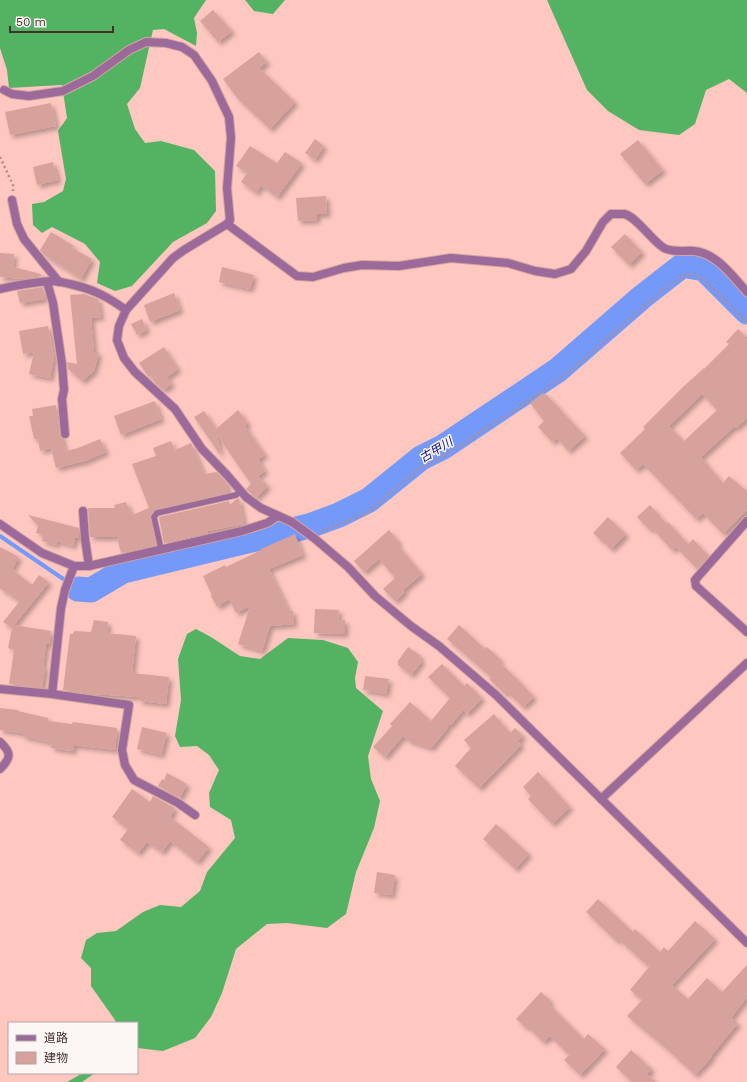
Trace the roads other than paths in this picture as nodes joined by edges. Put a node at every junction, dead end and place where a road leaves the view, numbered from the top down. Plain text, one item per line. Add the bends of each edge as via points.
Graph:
1 (4, 90) dead end
2 (12, 200) road end
3 (227, 224) junction
4 (46, 282) junction
5 (59, 282) junction
6 (0, 289) edge
7 (747, 292) edge
8 (126, 310) junction
9 (65, 434) dead end
10 (241, 491) junction
11 (83, 510) dead end
12 (278, 516) junction
13 (747, 521) edge
14 (0, 524) edge
15 (160, 549) junction
16 (74, 566) junction
17 (89, 566) junction
18 (747, 632) edge
19 (747, 662) edge
20 (0, 689) edge
21 (52, 694) junction
22 (0, 742) edge
23 (0, 769) edge
24 (601, 799) junction
25 (195, 815) dead end
26 (747, 943) edge

1 - 3 street via 12,94 29,96 63,90 92,76 129,50 146,42 166,43 194,55 212,81 229,117 227,188 230,220
2 - 5 street via 17,224 24,239
3 - 7 street via 297,276 313,277 362,264 399,266 452,258 508,263 556,274 571,269 611,214 625,214 664,248 703,253 713,258
3 - 8 street via 173,258
4 - 5 street
4 - 6 street
4 - 9 street via 62,364
5 - 8 street via 86,288 110,298
8 - 10 street via 119,326 117,340 124,358 175,410 202,449
10 - 12 street via 261,508
10 - 15 lane via 236,495 157,512 154,517
11 - 17 street
12 - 15 street via 242,532
12 - 24 street via 292,522 314,538 375,596 496,695
13 - 18 street via 695,580 696,586
14 - 16 street via 42,553
15 - 17 street
16 - 17 street
16 - 21 street via 61,608
19 - 24 street
20 - 21 street
21 - 25 street via 129,705 122,750 125,765 134,780
22 - 23 street via 7,748 9,756
24 - 26 street

